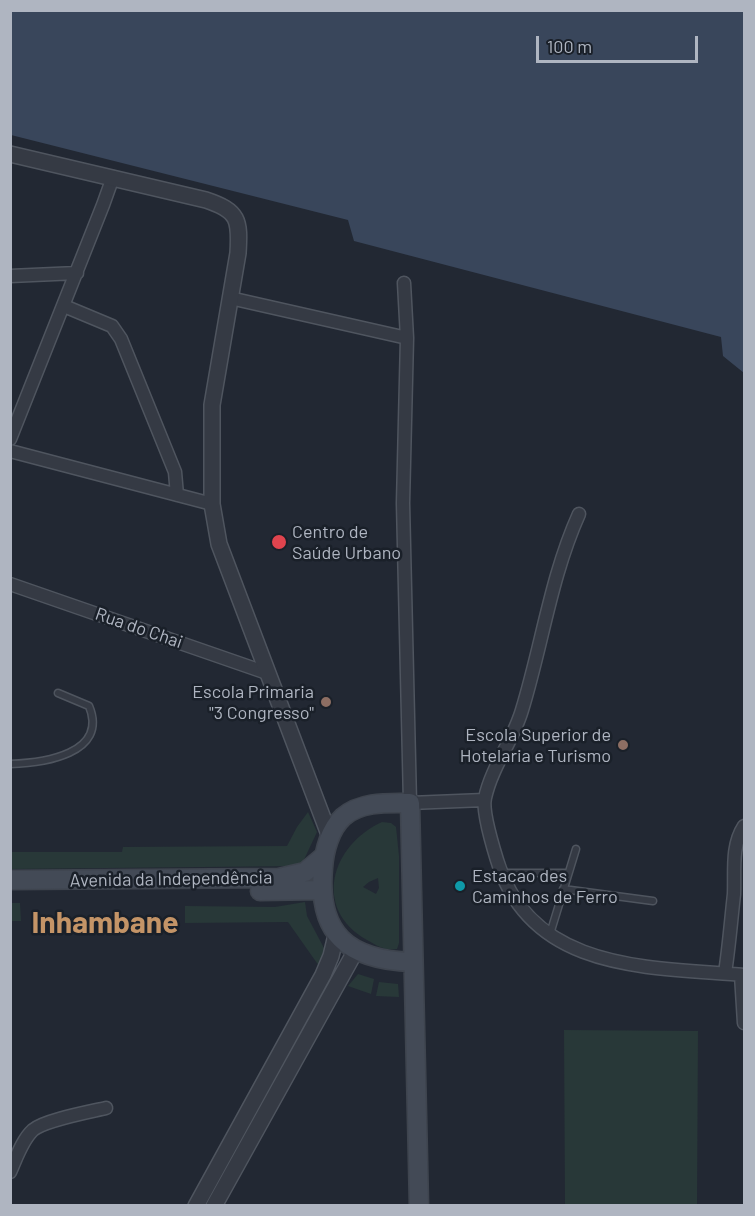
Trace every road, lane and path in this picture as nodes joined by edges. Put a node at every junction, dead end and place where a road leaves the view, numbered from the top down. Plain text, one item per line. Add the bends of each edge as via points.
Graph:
1 (10, 154) edge
2 (113, 177) junction
3 (76, 273) junction
4 (10, 276) edge
5 (404, 283) dead end
6 (230, 298) junction
7 (64, 306) junction
8 (407, 338) junction
9 (10, 439) edge
10 (10, 451) edge
11 (177, 495) junction
12 (212, 504) junction
13 (579, 514) dead end
14 (10, 584) edge
15 (267, 673) junction
16 (58, 693) dead end
17 (10, 764) edge
18 (484, 800) junction
19 (410, 803) junction
20 (744, 826) edge
21 (330, 837) junction
22 (576, 849) dead end
23 (324, 856) junction
24 (501, 873) junction
25 (568, 873) junction
26 (10, 880) edge
27 (563, 889) junction
28 (321, 891) junction
29 (10, 892) edge
30 (653, 901) dead end
31 (336, 935) junction
32 (550, 935) junction
33 (356, 950) junction
34 (412, 962) junction
35 (725, 973) junction
36 (743, 975) edge
37 (744, 1005) edge
38 (744, 1023) edge
39 (106, 1108) dead end
40 (10, 1172) edge
41 (196, 1206) edge
42 (214, 1206) edge
43 (419, 1206) edge

1 - 2 street
2 - 3 street
2 - 6 street via 225,206 237,220 239,233
3 - 4 street
3 - 7 street
5 - 8 street
6 - 8 street
6 - 12 street via 212,405
7 - 9 street
7 - 11 street via 112,326 121,339 176,472
8 - 19 street via 403,503
10 - 11 street
11 - 12 street
12 - 15 street via 219,544
13 - 18 street via 560,566 522,711 496,764
14 - 15 street, Rua do Chai
15 - 21 street
16 - 17 lane via 89,706 92,714 88,737 81,747 62,756
18 - 19 street
18 - 24 street
19 - 21 main road via 380,803 358,809 343,817
19 - 34 main road
20 - 35 street via 736,848
21 - 23 main road
22 - 25 lane
23 - 26 main road, Avenida da Independência via 305,872 279,878
23 - 28 main road
24 - 25 lane
24 - 32 street via 522,911
25 - 27 lane
27 - 30 lane
27 - 32 lane
28 - 29 main road, Avenida da Independência
28 - 31 main road via 328,922
31 - 33 main road
31 - 41 street via 323,975
32 - 35 street via 590,955 615,961
33 - 34 main road via 389,961
33 - 42 street
34 - 43 main road
35 - 36 street
36 - 37 street
37 - 38 street
39 - 40 street via 32,1130

